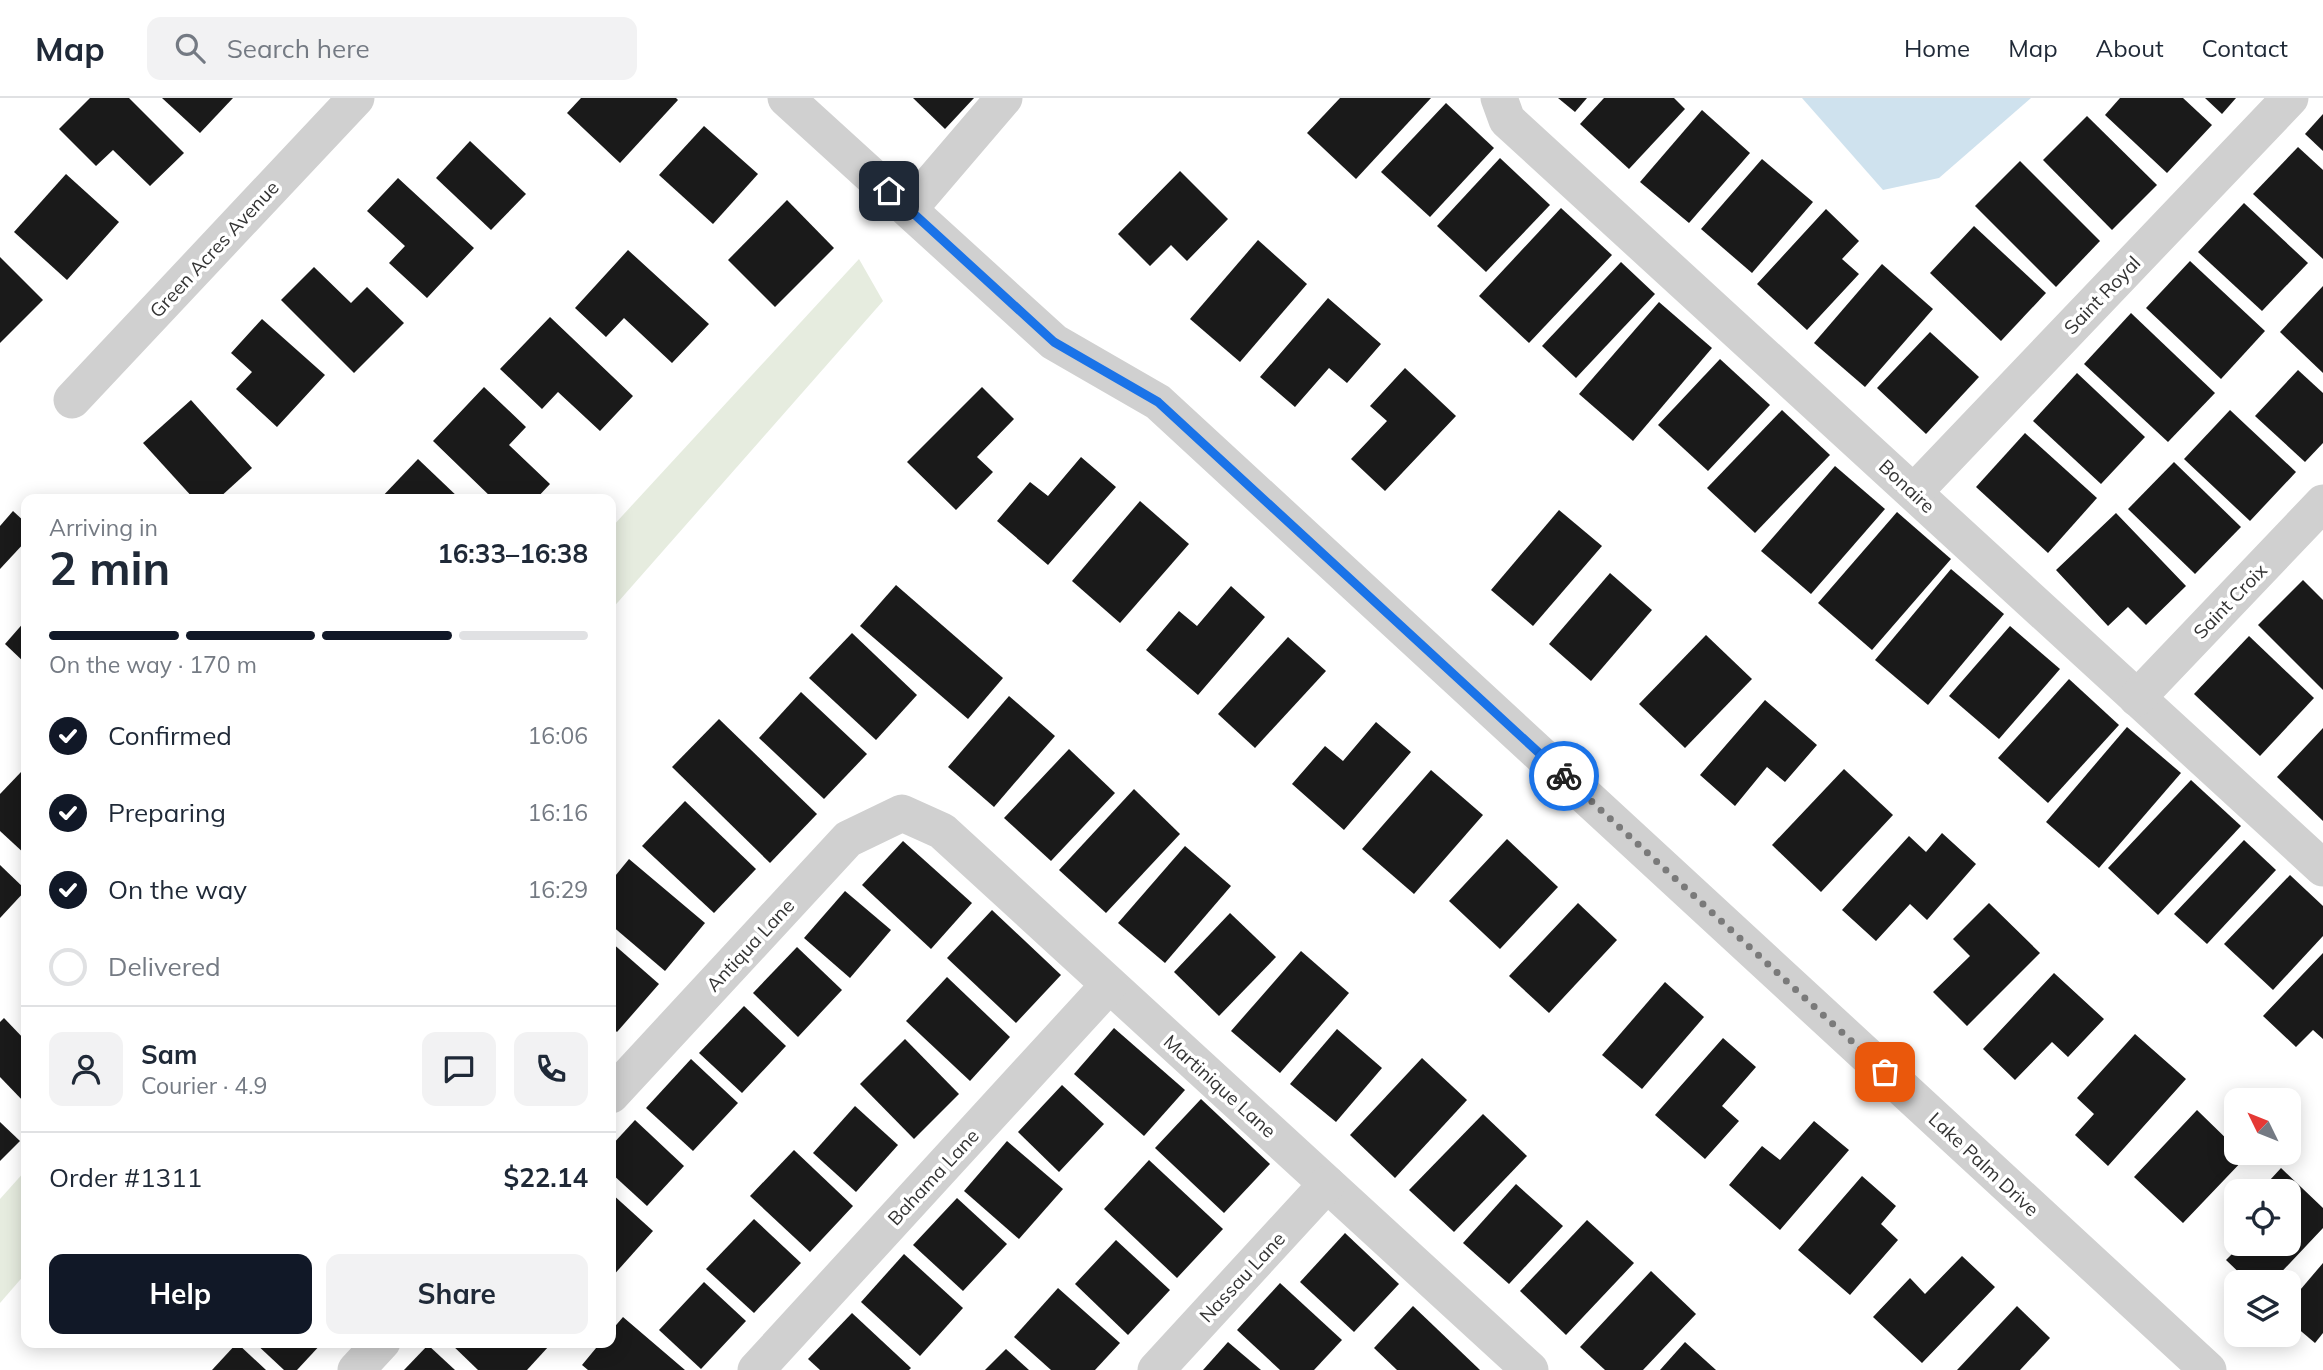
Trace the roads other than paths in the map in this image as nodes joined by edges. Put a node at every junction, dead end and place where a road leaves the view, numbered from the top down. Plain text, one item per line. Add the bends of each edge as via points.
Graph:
1 (356, 98) edge
2 (786, 98) edge
3 (1004, 98) edge
4 (1499, 98) edge
5 (2290, 98) edge
6 (909, 209) junction
7 (72, 400) dead end
8 (1914, 492) junction
9 (2323, 503) edge
10 (2137, 698) junction
11 (902, 813) joint
12 (2323, 868) edge
13 (1109, 985) junction
14 (616, 1090) edge
15 (1327, 1184) junction
16 (376, 1348) edge
17 (356, 1370) edge
18 (756, 1370) edge
19 (1156, 1370) edge
20 (1530, 1370) edge
21 (2208, 1370) edge

1 - 7 street, Green Acres Avenue
2 - 6 street, Lake Palm Drive
3 - 6 street
4 - 8 street, Bonaire via 1507,120
5 - 8 street, Saint Royal
6 - 21 street, Lake Palm Drive via 1054,342 1158,402
8 - 10 street, Bonaire
9 - 10 street, Saint Croix
10 - 12 street, Bonaire
11 - 13 street, Martinique Lane via 942,831
11 - 14 street, Antiqua Lane via 848,839
13 - 15 street, Martinique Lane
13 - 18 street, Bahama Lane
15 - 19 street, Nassau Lane
15 - 20 street, Martinique Lane
16 - 17 street

